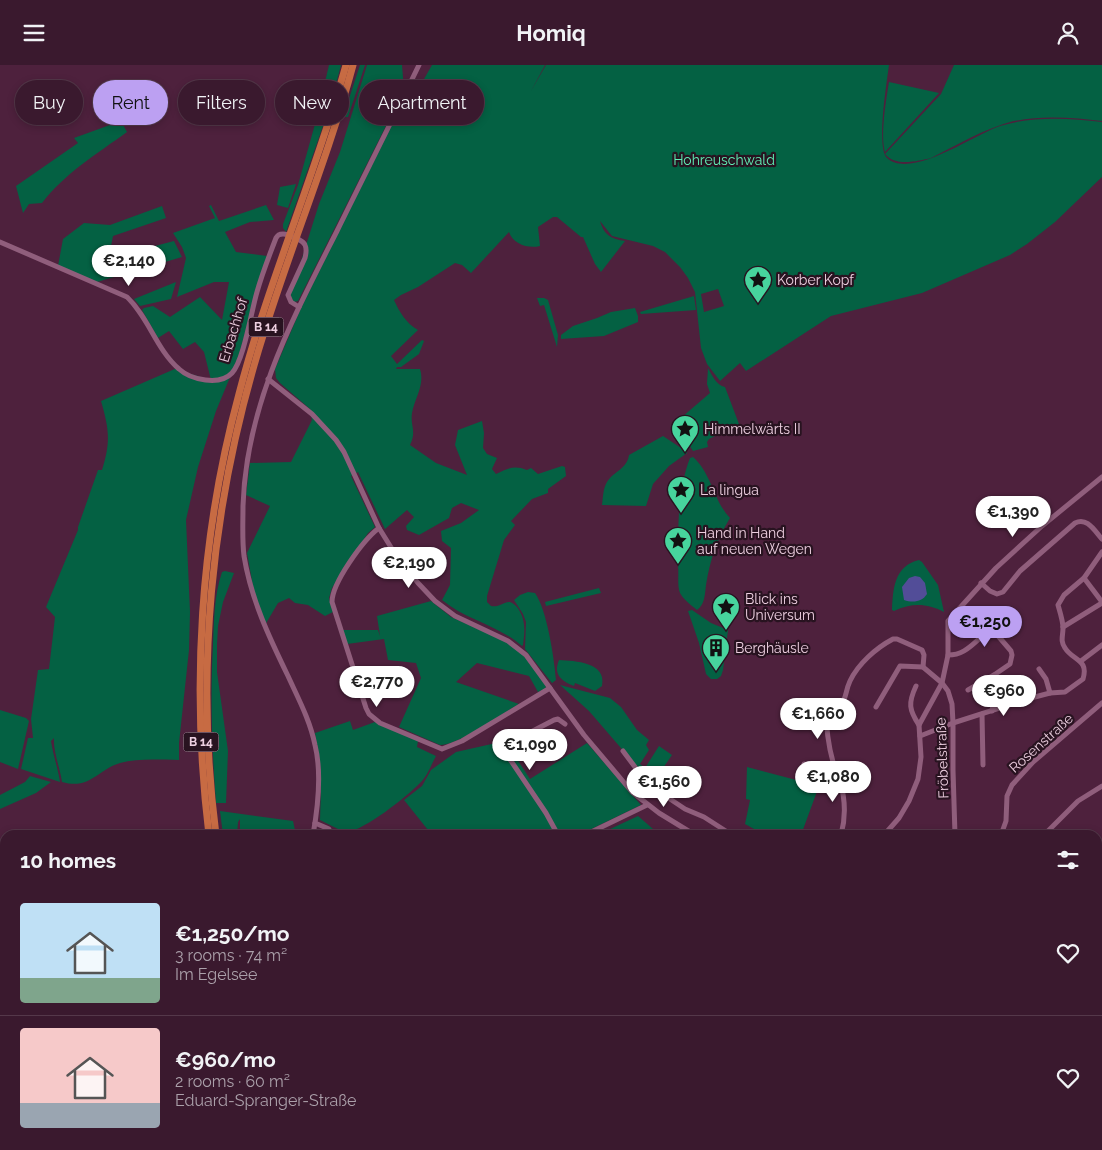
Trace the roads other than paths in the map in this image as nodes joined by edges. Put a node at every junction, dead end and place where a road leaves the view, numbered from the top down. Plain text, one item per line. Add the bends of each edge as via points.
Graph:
1 (346, 65) edge
2 (353, 65) edge
3 (357, 65) edge
4 (419, 65) edge
5 (349, 80) edge
6 (349, 82) edge
7 (333, 125) edge
8 (295, 231) junction
9 (0, 242) edge
10 (290, 244) junction
11 (299, 307) junction
12 (268, 379) junction
13 (1102, 477) edge
14 (378, 528) junction
15 (1102, 539) edge
16 (1102, 552) edge
17 (1084, 578) junction
18 (981, 583) junction
19 (1102, 603) edge
20 (1014, 615) dead end
21 (1063, 627) junction
22 (993, 629) junction
23 (1102, 645) edge
24 (948, 655) junction
25 (1081, 661) junction
26 (923, 667) junction
27 (1039, 669) dead end
28 (994, 675) junction
29 (942, 683) junction
30 (916, 687) dead end
31 (550, 688) junction
32 (968, 690) dead end
33 (1050, 693) junction
34 (1102, 703) edge
35 (876, 707) dead end
36 (826, 708) dead end
37 (834, 708) dead end
38 (992, 711) junction
39 (982, 714) junction
40 (953, 723) junction
41 (565, 724) dead end
42 (919, 725) junction
43 (920, 736) junction
44 (623, 751) dead end
45 (804, 764) dead end
46 (983, 765) dead end
47 (835, 770) junction
48 (1102, 786) edge
49 (647, 805) junction
50 (315, 823) junction
51 (209, 830) edge
52 (216, 830) edge
53 (314, 830) edge
54 (329, 830) edge
55 (555, 830) edge
56 (595, 830) edge
57 (686, 830) edge
58 (724, 830) edge
59 (842, 830) edge
60 (890, 830) edge
61 (955, 830) edge
62 (1003, 830) edge
63 (1049, 830) edge
64 (477, 1150) edge
65 (488, 1150) edge
66 (498, 1150) edge

1 - 8 highway, B 14
2 - 5 highway, B 14
3 - 6 highway
4 - 11 street
7 - 8 highway, B 14
8 - 10 highway, B 14
9 - 11 street, Erbachhof via 127,297 174,364 198,379 211,380 234,371 256,293 280,234 304,242 306,248 305,258 288,295 291,302
10 - 51 highway, B 14 via 261,319 238,394 210,536 200,694
10 - 52 highway, B 14 via 246,392 218,528 207,693
11 - 12 street
12 - 14 street via 312,414 336,440
12 - 50 street via 255,419 246,470 244,555 256,605 316,746
13 - 18 street via 1042,526
14 - 31 street via 408,571 435,601 455,616 517,647
14 - 31 street via 364,541 332,596 366,708 374,719 442,749 477,733
15 - 18 street via 1085,521 1080,520 1020,571 1003,592 997,594
16 - 17 street
17 - 19 street
17 - 21 street via 1064,595 1058,605
18 - 24 street via 948,621
19 - 21 street
20 - 22 street
21 - 25 street via 1064,647
22 - 24 street via 968,649
22 - 28 street via 1012,655 1010,664
23 - 25 street
24 - 29 street
25 - 33 street via 1085,668 1083,679 1065,692
26 - 29 street
26 - 35 street via 900,666
26 - 37 street via 922,650 892,639 864,661 850,682 846,697
27 - 33 street
28 - 32 street
28 - 38 street via 996,686
29 - 40 street, Fröbelstraße via 952,703
29 - 42 street
30 - 42 street via 910,705
31 - 49 street via 598,753
33 - 38 street
34 - 62 street, Rosenstraße via 1032,762 1012,785 1007,796
36 - 47 street via 826,726
38 - 39 street
39 - 40 street
39 - 46 street
40 - 43 street
40 - 61 street, Fröbelstraße
41 - 55 street via 554,720 503,749
42 - 43 street
43 - 60 street via 922,757 918,779 903,813
44 - 58 street via 638,771 667,797
45 - 47 street
47 - 59 street via 845,809
48 - 63 street via 1078,801
49 - 56 street
49 - 57 street
50 - 53 street
50 - 54 street
64 - 65 street
65 - 66 street

